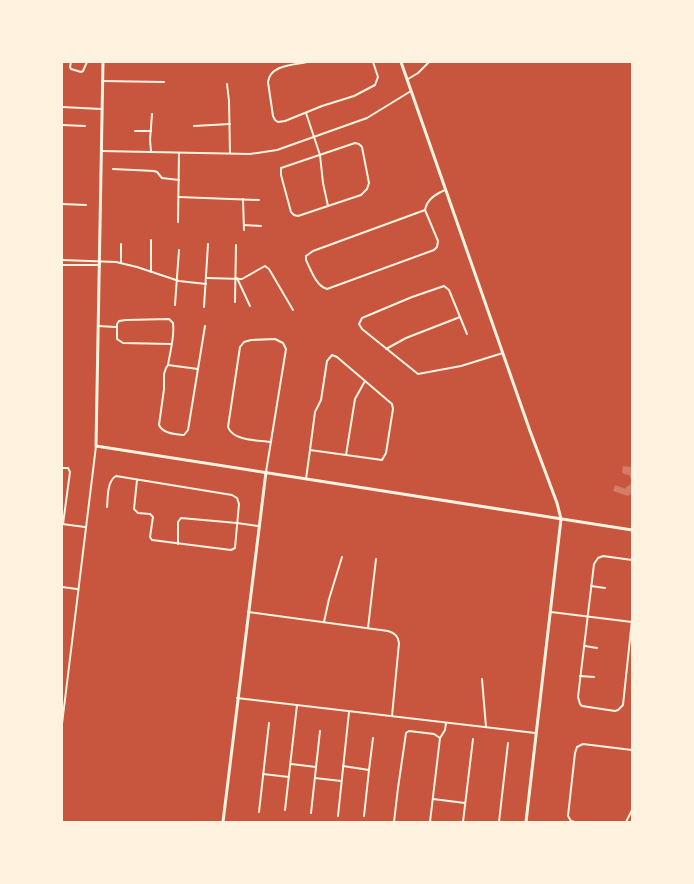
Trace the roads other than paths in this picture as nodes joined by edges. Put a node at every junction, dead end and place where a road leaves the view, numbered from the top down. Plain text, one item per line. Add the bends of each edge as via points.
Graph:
1 (71, 62) edge
2 (87, 62) edge
3 (103, 62) edge
4 (307, 62) edge
5 (373, 62) edge
6 (401, 62) edge
7 (429, 62) edge
8 (407, 79) junction
9 (102, 81) junction
10 (164, 82) dead end
11 (227, 84) dead end
12 (411, 91) junction
13 (62, 107) edge
14 (101, 109) junction
15 (306, 113) junction
16 (152, 114) dead end
17 (230, 124) junction
18 (62, 125) edge
19 (85, 126) dead end
20 (194, 126) dead end
21 (135, 131) dead end
22 (151, 131) junction
23 (314, 136) junction
24 (101, 151) junction
25 (151, 151) junction
26 (179, 153) junction
27 (230, 153) junction
28 (320, 155) junction
29 (113, 169) dead end
30 (179, 180) junction
31 (446, 190) junction
32 (178, 197) junction
33 (243, 200) junction
34 (259, 200) dead end
35 (62, 204) edge
36 (86, 205) dead end
37 (328, 207) junction
38 (425, 210) junction
39 (178, 222) dead end
40 (244, 225) junction
41 (261, 226) dead end
42 (244, 230) dead end
43 (151, 240) dead end
44 (121, 244) dead end
45 (208, 244) dead end
46 (236, 245) dead end
47 (179, 249) dead end
48 (62, 260) edge
49 (121, 262) junction
50 (98, 263) junction
51 (62, 265) edge
52 (151, 272) junction
53 (207, 278) junction
54 (236, 278) junction
55 (176, 281) junction
56 (206, 284) junction
57 (235, 302) dead end
58 (176, 304) dead end
59 (250, 306) dead end
60 (204, 307) dead end
61 (293, 310) dead end
62 (460, 317) junction
63 (98, 326) junction
64 (205, 326) dead end
65 (117, 327) junction
66 (467, 334) dead end
67 (171, 344) junction
68 (386, 349) junction
69 (503, 353) junction
70 (168, 365) junction
71 (198, 369) junction
72 (365, 381) junction
73 (270, 442) junction
74 (96, 446) junction
75 (310, 450) junction
76 (346, 455) junction
77 (62, 468) edge
78 (266, 472) junction
79 (306, 479) junction
80 (137, 480) junction
81 (107, 507) dead end
82 (561, 519) junction
83 (237, 523) junction
84 (62, 524) edge
85 (259, 526) junction
86 (85, 527) junction
87 (633, 530) edge
88 (178, 544) junction
89 (342, 557) dead end
90 (376, 559) dead end
91 (633, 560) edge
92 (591, 586) junction
93 (62, 587) edge
94 (604, 588) dead end
95 (78, 589) junction
96 (248, 612) junction
97 (551, 612) junction
98 (588, 616) junction
99 (632, 621) edge
100 (324, 622) junction
101 (368, 628) junction
102 (584, 646) junction
103 (597, 648) dead end
104 (580, 676) junction
105 (594, 677) dead end
106 (482, 679) dead end
107 (237, 698) junction
108 (297, 705) junction
109 (349, 712) junction
110 (392, 717) junction
111 (269, 723) dead end
112 (446, 723) junction
113 (62, 724) edge
114 (486, 728) junction
115 (320, 731) dead end
116 (536, 733) junction
117 (373, 738) dead end
118 (440, 738) junction
119 (473, 739) dead end
120 (508, 743) dead end
121 (633, 750) edge
122 (291, 765) junction
123 (343, 766) junction
124 (316, 767) junction
125 (369, 770) junction
126 (262, 774) junction
127 (289, 777) junction
128 (315, 778) junction
129 (341, 781) junction
130 (433, 799) junction
131 (465, 803) junction
132 (285, 810) dead end
133 (633, 810) edge
134 (259, 812) dead end
135 (311, 813) dead end
136 (338, 816) dead end
137 (363, 816) dead end
138 (223, 822) edge
139 (394, 822) edge
140 (430, 822) edge
141 (463, 822) edge
142 (499, 822) edge
143 (526, 822) edge
144 (575, 822) edge
145 (626, 822) edge

1 - 2 street via 71,69 81,72
3 - 9 street
4 - 15 street via 273,71 268,80 275,120 285,122
5 - 15 street via 378,77 375,85
6 - 8 street
7 - 8 street
8 - 12 street
9 - 10 street
9 - 14 street
11 - 17 street
12 - 23 street via 367,118
12 - 31 street
13 - 14 street
14 - 24 street
15 - 23 street
16 - 22 street
17 - 20 street
17 - 27 street
18 - 19 street
21 - 22 street
22 - 25 street
23 - 27 street via 270,152
23 - 28 street
24 - 25 street
24 - 50 street
25 - 26 street
26 - 27 street
26 - 30 street
28 - 37 street
28 - 37 street via 280,170 294,215
28 - 37 street via 355,142 360,144 369,183 361,195
29 - 30 street via 154,171 162,178
30 - 32 street
31 - 38 street via 432,197
31 - 69 street
32 - 33 street
32 - 39 street
33 - 34 street
33 - 40 street
35 - 36 street
38 - 38 street via 438,242 434,250 327,289 319,285 306,260 313,250
40 - 41 street
40 - 42 street
43 - 52 street
44 - 49 street
45 - 53 street
46 - 54 street
47 - 55 street
48 - 50 street
49 - 50 street
49 - 52 street
50 - 51 street
50 - 63 street
52 - 55 street
53 - 54 street
53 - 56 street
54 - 57 street
54 - 59 street
54 - 61 street via 266,267
55 - 56 street
55 - 58 street
56 - 60 street
62 - 66 street
62 - 68 street
62 - 68 street via 444,286 363,318 360,326
63 - 65 street
63 - 74 street
64 - 71 street
65 - 67 street via 117,339 123,343
65 - 67 street via 122,321 169,320 173,324
67 - 70 street
68 - 69 street via 421,374
69 - 82 street
70 - 71 street
70 - 71 street via 159,425 163,431 182,435 188,430
72 - 75 street via 331,355 315,412
72 - 76 street via 355,399
72 - 76 street via 392,407 386,453 379,460
73 - 73 street via 286,349 278,339 251,340 240,347 228,427 237,437
73 - 78 street
74 - 78 street
74 - 86 street
75 - 76 street
75 - 79 street
77 - 84 street via 70,472
78 - 79 street
78 - 85 street
79 - 82 street
80 - 81 street via 112,478
80 - 83 street via 232,495 239,504
80 - 88 street via 134,508 137,513 153,516 151,539
82 - 87 street
82 - 97 street
83 - 85 street
83 - 88 street via 233,549
83 - 88 street via 181,518
84 - 86 street
85 - 96 street
86 - 95 street
89 - 100 street
90 - 101 street
91 - 92 street via 598,558
92 - 94 street
92 - 98 street
93 - 95 street
95 - 113 street
96 - 100 street
96 - 107 street
97 - 98 street
97 - 116 street
98 - 99 street
98 - 102 street
99 - 104 street via 621,708 612,711 580,704
100 - 101 street
101 - 110 street via 392,632 399,639
102 - 103 street
102 - 104 street
104 - 105 street
106 - 114 street
107 - 108 street
107 - 138 street
108 - 109 street
108 - 122 street
109 - 110 street
109 - 123 street
110 - 112 street
111 - 126 street
112 - 114 street
112 - 118 street
114 - 116 street
115 - 124 street
116 - 143 street
117 - 125 street
118 - 130 street
118 - 139 street via 406,732
119 - 131 street
120 - 142 street
121 - 144 street via 583,744 577,747 568,816
122 - 124 street
122 - 127 street
123 - 125 street
123 - 129 street
124 - 128 street
125 - 137 street
126 - 127 street
126 - 134 street
127 - 132 street
128 - 129 street
128 - 135 street
129 - 136 street
130 - 131 street
130 - 140 street
131 - 141 street
133 - 145 street

